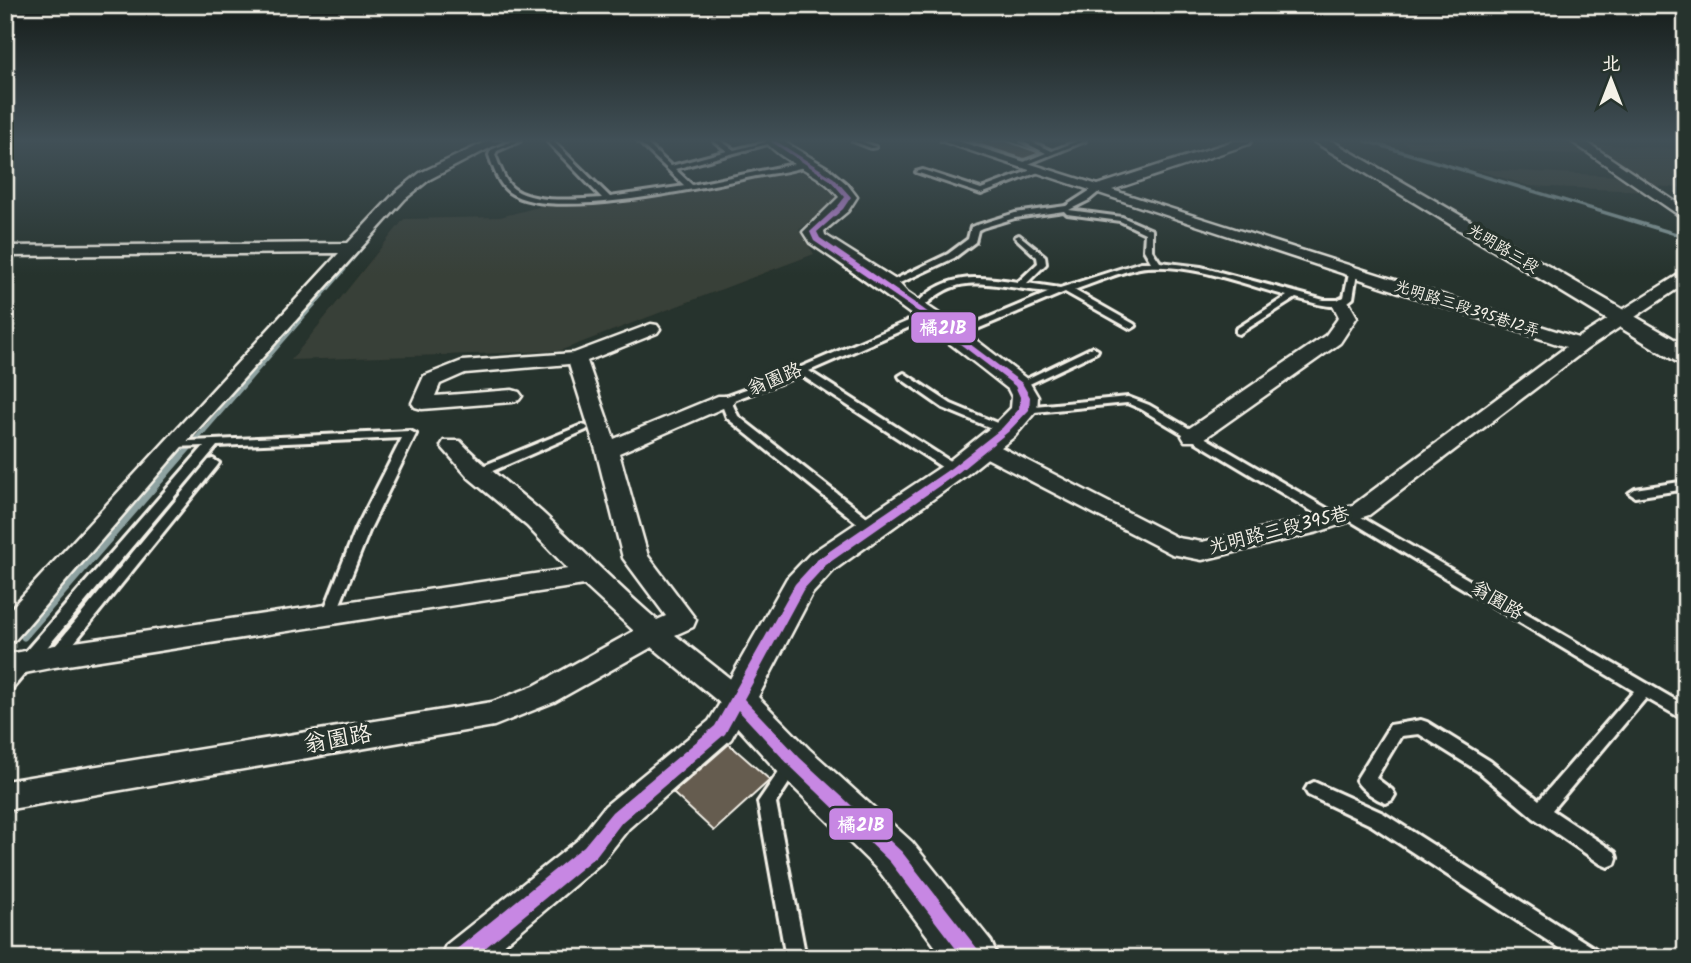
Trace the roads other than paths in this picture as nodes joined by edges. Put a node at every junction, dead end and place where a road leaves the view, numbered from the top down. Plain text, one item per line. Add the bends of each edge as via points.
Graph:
1 (413, 186) edge
2 (507, 186) edge
3 (594, 186) edge
4 (689, 186) edge
5 (839, 186) edge
6 (963, 186) edge
7 (998, 186) edge
8 (1084, 186) edge
9 (1109, 186) edge
10 (1401, 186) edge
11 (1417, 186) edge
12 (1642, 186) edge
13 (1097, 190) junction
14 (609, 201) junction
15 (1060, 210) junction
16 (1686, 216) edge
17 (1020, 237) dead end
18 (354, 248) junction
19 (5, 251) edge
20 (1156, 263) junction
21 (1353, 273) junction
22 (1686, 275) edge
23 (888, 285) junction
24 (1019, 286) junction
25 (1063, 290) junction
26 (1293, 296) junction
27 (1341, 303) junction
28 (922, 313) junction
29 (1629, 314) junction
30 (1131, 326) dead end
31 (651, 329) dead end
32 (1239, 331) dead end
33 (955, 335) junction
34 (1686, 338) edge
35 (1580, 345) junction
36 (1093, 350) dead end
37 (1686, 357) edge
38 (577, 358) junction
39 (801, 370) junction
40 (904, 376) dead end
41 (512, 396) dead end
42 (1021, 397) junction
43 (725, 400) junction
44 (582, 428) dead end
45 (1005, 430) junction
46 (1193, 436) junction
47 (213, 443) junction
48 (172, 444) junction
49 (452, 446) dead end
50 (983, 447) junction
51 (607, 450) junction
52 (213, 463) dead end
53 (955, 470) junction
54 (477, 472) junction
55 (1686, 485) edge
56 (1635, 493) dead end
57 (1342, 517) junction
58 (871, 527) junction
59 (589, 575) junction
60 (329, 615) junction
61 (5, 633) edge
62 (654, 633) junction
63 (55, 656) junction
64 (15, 664) edge
65 (5, 686) edge
66 (1644, 690) junction
67 (737, 700) junction
68 (1686, 714) edge
69 (795, 762) junction
70 (1314, 790) dead end
71 (1386, 795) dead end
72 (5, 796) edge
73 (1540, 812) junction
74 (1608, 858) dead end
75 (459, 958) edge
76 (796, 958) edge
77 (974, 958) edge
78 (1592, 958) edge

1 - 18 street
2 - 14 lane via 549,201
3 - 14 lane
4 - 14 lane
5 - 23 street via 847,202 813,232
6 - 7 lane via 981,192
8 - 13 street
9 - 13 street
10 - 29 street, 光明路三段
11 - 29 street, 光明路三段
12 - 16 street
13 - 15 lane via 1079,206
13 - 21 street
15 - 20 lane via 1122,219 1149,232 1149,250
15 - 23 lane via 1021,214 983,225 951,256
17 - 24 lane via 1041,256 1042,264
18 - 19 street
18 - 48 street
20 - 25 lane via 1132,266
20 - 26 lane via 1202,270
21 - 27 lane via 1348,298
21 - 35 street, 光明路三段395巷12弄
22 - 29 street
23 - 28 street
24 - 25 lane
24 - 28 lane via 979,280 956,283 923,299
25 - 30 lane
25 - 33 lane
26 - 27 lane
26 - 32 lane
27 - 46 street via 1348,317 1333,339
28 - 33 street
28 - 39 lane, 翁園路
29 - 34 street, 光明路三段
29 - 35 street, 光明路三段395巷
29 - 37 street, 光明路三段
31 - 38 street
33 - 42 street
35 - 57 street, 光明路三段395巷 via 1361,510
36 - 42 lane
38 - 41 street via 461,367 431,380 422,403
38 - 51 street, 翁園路
39 - 43 lane, 翁園路
39 - 53 lane
40 - 45 lane via 947,407
42 - 45 street
42 - 46 lane, 翁園路 via 1128,400
43 - 51 street
43 - 58 lane, 翁園路 via 733,418
44 - 54 lane
45 - 50 street
46 - 57 lane, 翁園路
47 - 48 lane
47 - 60 lane via 410,434 363,528
47 - 64 lane
48 - 61 street
49 - 54 street
50 - 53 street
50 - 57 street, 光明路三段395巷 via 1172,546 1202,551
51 - 62 street, 翁園路 via 636,558 683,620
52 - 63 lane
53 - 58 street
54 - 59 street via 535,520
55 - 56 lane
57 - 66 lane, 翁園路
58 - 67 street via 822,562 799,587
59 - 60 street
59 - 62 street
60 - 63 street
62 - 67 street
62 - 72 street, 翁園路 via 544,694 494,714
63 - 64 street
64 - 65 lane
66 - 68 lane, 翁園路
66 - 73 lane
67 - 69 street
67 - 75 street via 720,730 617,817 590,851
69 - 76 lane via 766,802
69 - 77 street via 896,857
70 - 78 lane via 1377,819
71 - 73 lane via 1365,780 1396,730 1420,727 1484,766
73 - 74 lane

